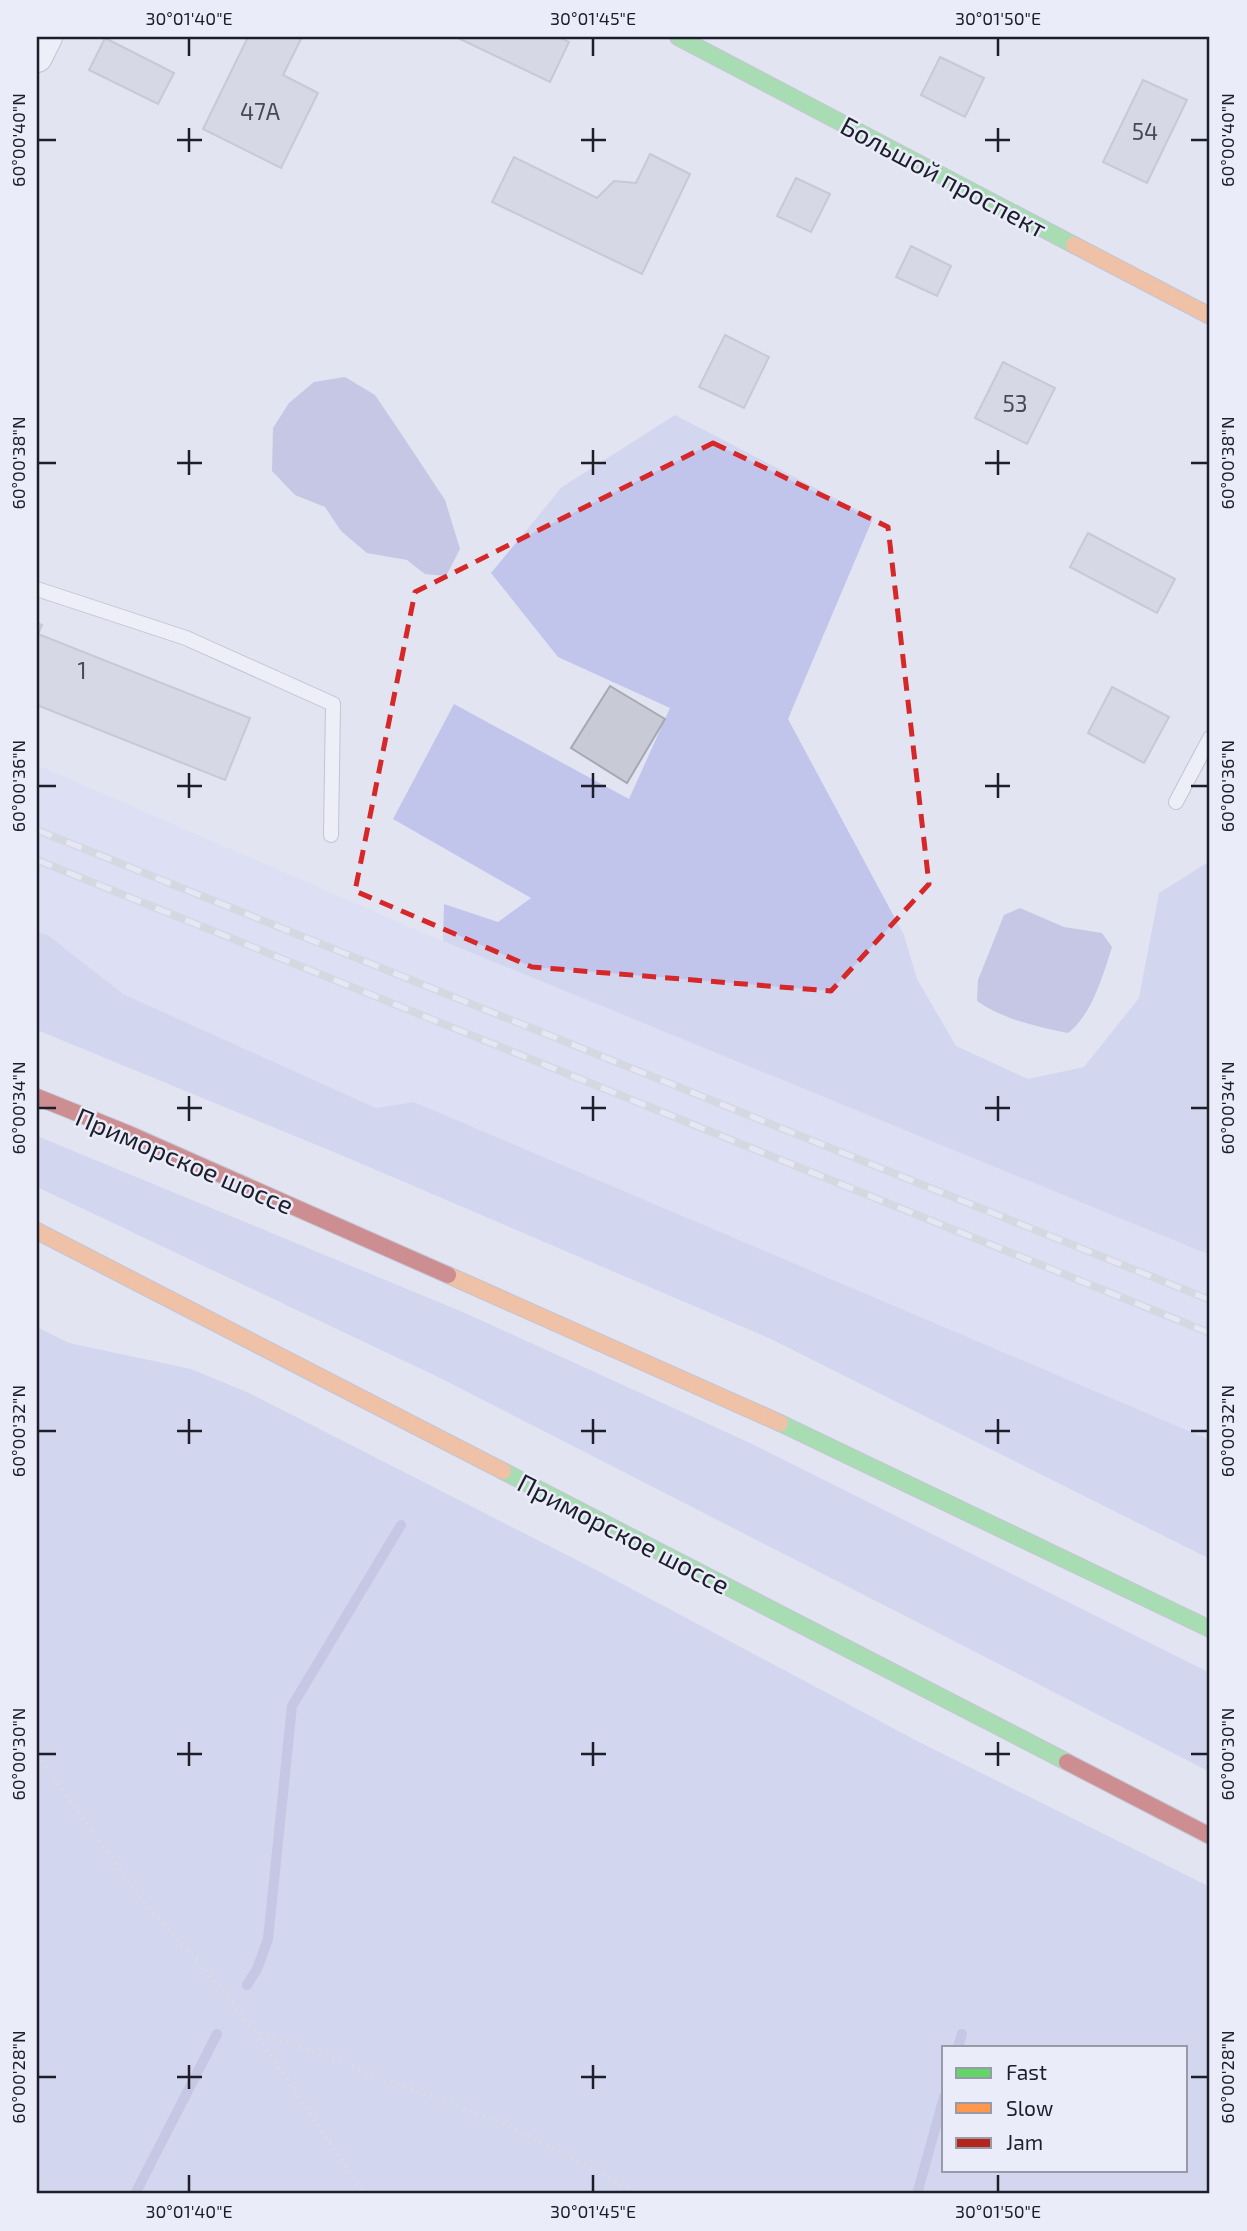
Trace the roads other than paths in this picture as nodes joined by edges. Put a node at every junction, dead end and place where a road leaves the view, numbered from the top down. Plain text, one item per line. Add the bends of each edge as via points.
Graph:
1 (47, 37) edge
2 (678, 37) edge
3 (37, 57) edge
4 (1210, 316) edge
5 (37, 589) edge
6 (1210, 738) edge
7 (1175, 802) dead end
8 (331, 835) dead end
9 (37, 1097) edge
10 (37, 1231) edge
11 (1210, 1629) edge
12 (1210, 1836) edge

1 - 3 street
2 - 4 main road, Большой проспект
5 - 8 lane via 186,638 333,704
6 - 7 lane
9 - 11 main road, Приморское шоссе via 764,1415
10 - 12 main road, Приморское шоссе

